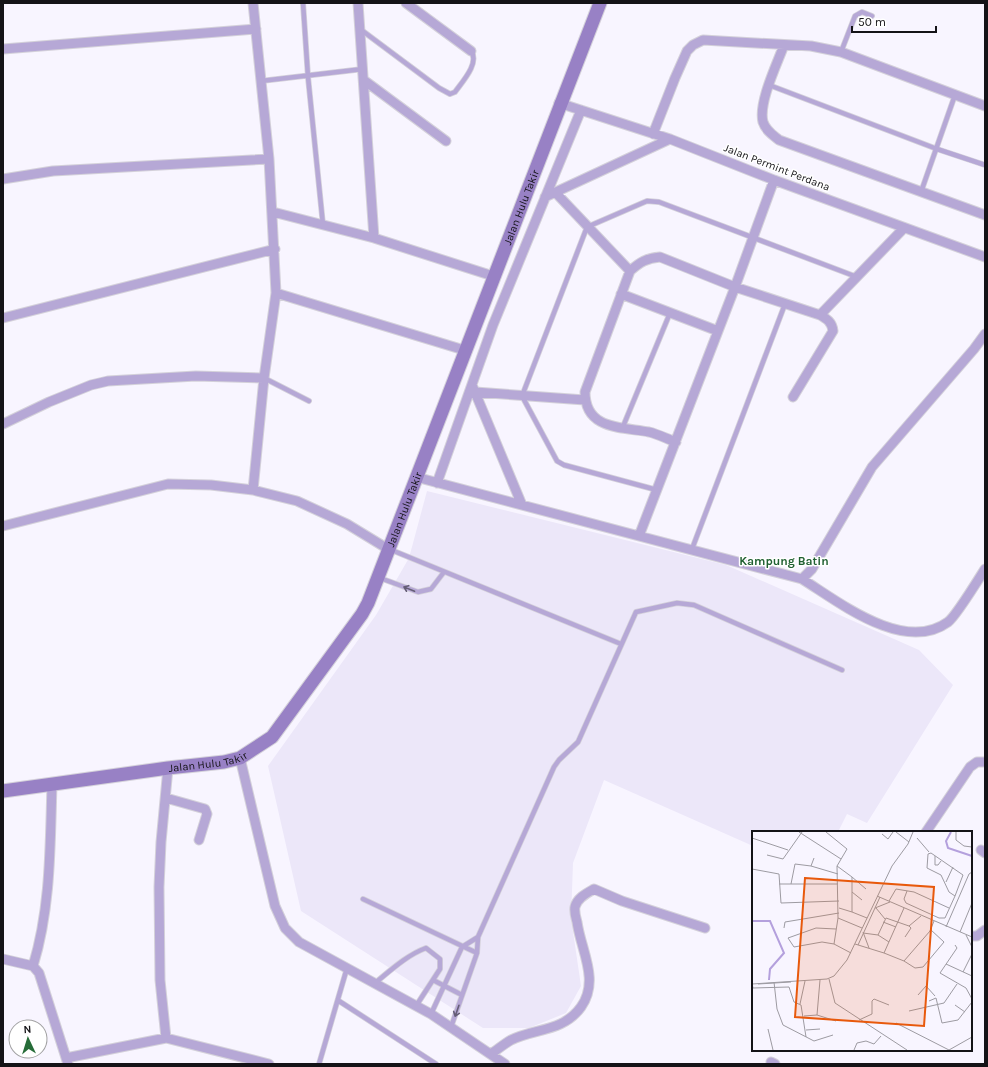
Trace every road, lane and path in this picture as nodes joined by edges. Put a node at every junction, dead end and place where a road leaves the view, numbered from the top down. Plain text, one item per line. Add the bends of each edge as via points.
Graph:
1 (253, 3) edge
2 (303, 3) edge
3 (358, 3) edge
4 (406, 3) edge
5 (600, 3) edge
6 (872, 16) dead end
7 (256, 28) junction
8 (359, 28) junction
9 (784, 45) junction
10 (3, 49) edge
11 (471, 51) joint
12 (841, 52) junction
13 (363, 69) junction
14 (308, 77) junction
15 (261, 81) junction
16 (364, 81) junction
17 (770, 85) junction
18 (955, 95) junction
19 (559, 103) junction
20 (985, 106) edge
21 (581, 110) junction
22 (654, 134) junction
23 (670, 139) junction
24 (446, 141) dead end
25 (937, 149) junction
26 (269, 159) junction
27 (985, 165) edge
28 (3, 179) edge
29 (774, 180) junction
30 (555, 192) junction
31 (921, 192) junction
32 (545, 197) junction
33 (273, 212) junction
34 (985, 215) edge
35 (323, 225) junction
36 (587, 227) junction
37 (904, 228) junction
38 (374, 238) junction
39 (752, 238) junction
40 (275, 249) junction
41 (985, 257) edge
42 (630, 271) junction
43 (493, 276) junction
44 (857, 277) junction
45 (735, 287) junction
46 (276, 293) junction
47 (621, 294) junction
48 (785, 303) junction
49 (670, 313) junction
50 (820, 315) junction
51 (3, 318) edge
52 (718, 331) junction
53 (985, 334) edge
54 (464, 350) junction
55 (264, 378) junction
56 (473, 388) junction
57 (522, 396) junction
58 (793, 397) dead end
59 (585, 400) junction
60 (309, 401) dead end
61 (3, 424) edge
62 (622, 429) junction
63 (676, 442) junction
64 (416, 476) junction
65 (437, 483) junction
66 (253, 490) junction
67 (657, 490) junction
68 (522, 505) junction
69 (3, 526) edge
70 (639, 536) junction
71 (388, 549) junction
72 (692, 549) junction
73 (985, 569) edge
74 (444, 572) junction
75 (377, 577) junction
76 (802, 578) junction
77 (621, 644) junction
78 (842, 670) dead end
79 (240, 758) junction
80 (985, 762) edge
81 (168, 768) junction
82 (52, 784) junction
83 (3, 791) edge
84 (166, 798) junction
85 (927, 831) edge
86 (199, 840) dead end
87 (363, 899) dead end
88 (705, 928) dead end
89 (985, 930) edge
90 (972, 936) edge
91 (478, 937) junction
92 (462, 947) junction
93 (477, 953) junction
94 (3, 959) edge
95 (33, 966) junction
96 (347, 968) junction
97 (433, 980) junction
98 (375, 983) junction
99 (444, 986) junction
100 (462, 995) junction
101 (339, 1001) junction
102 (416, 1006) junction
103 (431, 1014) junction
104 (451, 1027) junction
105 (166, 1038) junction
106 (491, 1054) junction
107 (67, 1061) edge
108 (270, 1064) edge
109 (319, 1064) edge
110 (436, 1064) edge
111 (505, 1064) edge

1 - 7 street
2 - 14 lane
3 - 8 street
4 - 11 street
5 - 19 street, Jalan Hulu Takir
6 - 12 lane via 862,12 855,16
7 - 10 street
7 - 15 street
8 - 11 lane via 450,94 473,64
8 - 13 street
9 - 12 street via 811,46
9 - 17 street
9 - 22 street via 703,40 693,45 687,51 675,78
12 - 18 street
13 - 14 lane
13 - 16 street
14 - 15 lane
14 - 35 lane
15 - 26 street
16 - 24 street
16 - 38 street
17 - 25 lane
17 - 31 street via 762,111 769,132 780,140
18 - 20 street
18 - 25 lane
19 - 21 street, Jalan Permint Perdana
19 - 43 street, Jalan Hulu Takir
21 - 22 street, Jalan Permint Perdana
21 - 32 street
22 - 23 street, Jalan Permint Perdana
23 - 29 street, Jalan Permint Perdana
23 - 30 street
25 - 27 lane
25 - 31 lane
26 - 28 street via 53,171
26 - 33 street
29 - 37 street, Jalan Permint Perdana
29 - 39 street
30 - 32 street
30 - 36 street
31 - 34 street
32 - 56 street via 493,325
33 - 35 street
33 - 40 street
35 - 38 street
36 - 39 lane via 647,202 659,202
36 - 42 street
36 - 57 lane
37 - 41 street, Jalan Permint Perdana
37 - 44 street
38 - 43 street
39 - 44 lane
39 - 45 street
40 - 46 street
40 - 51 street
42 - 45 street via 648,258 660,257
42 - 47 street
43 - 54 street, Jalan Hulu Takir
44 - 50 street
45 - 48 street
45 - 52 street
46 - 54 street
46 - 55 street
47 - 49 street
47 - 59 street via 585,392
48 - 50 street
48 - 72 lane
49 - 52 street
49 - 62 lane
50 - 58 street via 829,320 833,331
52 - 63 street
53 - 76 street via 879,458 812,569
54 - 64 street, Jalan Hulu Takir
55 - 60 lane
55 - 61 street via 196,376 108,381 91,385
55 - 66 street
56 - 57 street
56 - 65 street
56 - 68 street
57 - 59 street
57 - 67 lane via 557,461
59 - 62 street via 588,408 602,424
62 - 63 street via 650,433
63 - 67 street
64 - 65 street
64 - 71 street, Jalan Hulu Takir
65 - 68 street
66 - 69 street via 211,485 168,484
66 - 71 street via 297,501 347,524
67 - 70 street
68 - 70 street
70 - 72 street
71 - 74 lane
71 - 75 street, Jalan Hulu Takir
72 - 76 street
73 - 76 street via 949,622 929,631 911,632 880,624
74 -> 75 lane via 431,589 418,592
74 - 77 lane
75 - 79 street, Jalan Hulu Takir via 362,614 272,737
77 - 78 lane via 636,612 677,603 694,605
77 - 91 lane via 578,742 554,767
79 - 81 street, Jalan Hulu Takir
79 - 96 street via 275,906 285,928 299,942
80 - 85 street via 977,762 970,767
81 - 82 street, Jalan Hulu Takir
81 - 84 street
82 - 83 street, Jalan Hulu Takir
82 - 95 street via 50,877 42,934
84 - 86 street via 205,809 207,814
84 - 105 street via 159,895 160,980
87 - 92 lane
88 - 106 street via 622,901 594,889 578,900 575,908 577,928 590,980 589,991 581,1006 561,1025 511,1040
89 - 90 street via 977,936
91 - 92 lane
91 - 93 lane
92 - 93 lane
92 - 99 lane
93 - 100 lane
94 - 95 street
95 - 107 street via 39,973
96 - 98 street
96 - 101 lane
97 - 98 lane via 440,969 440,959 426,948 403,961
97 - 99 lane
97 - 102 lane
98 - 102 street
99 - 100 lane
99 - 103 lane
100 -> 104 lane
101 - 109 lane
101 - 110 lane
102 - 103 street
103 - 104 street
104 - 106 street
105 - 107 street
105 - 108 street
106 - 111 street

